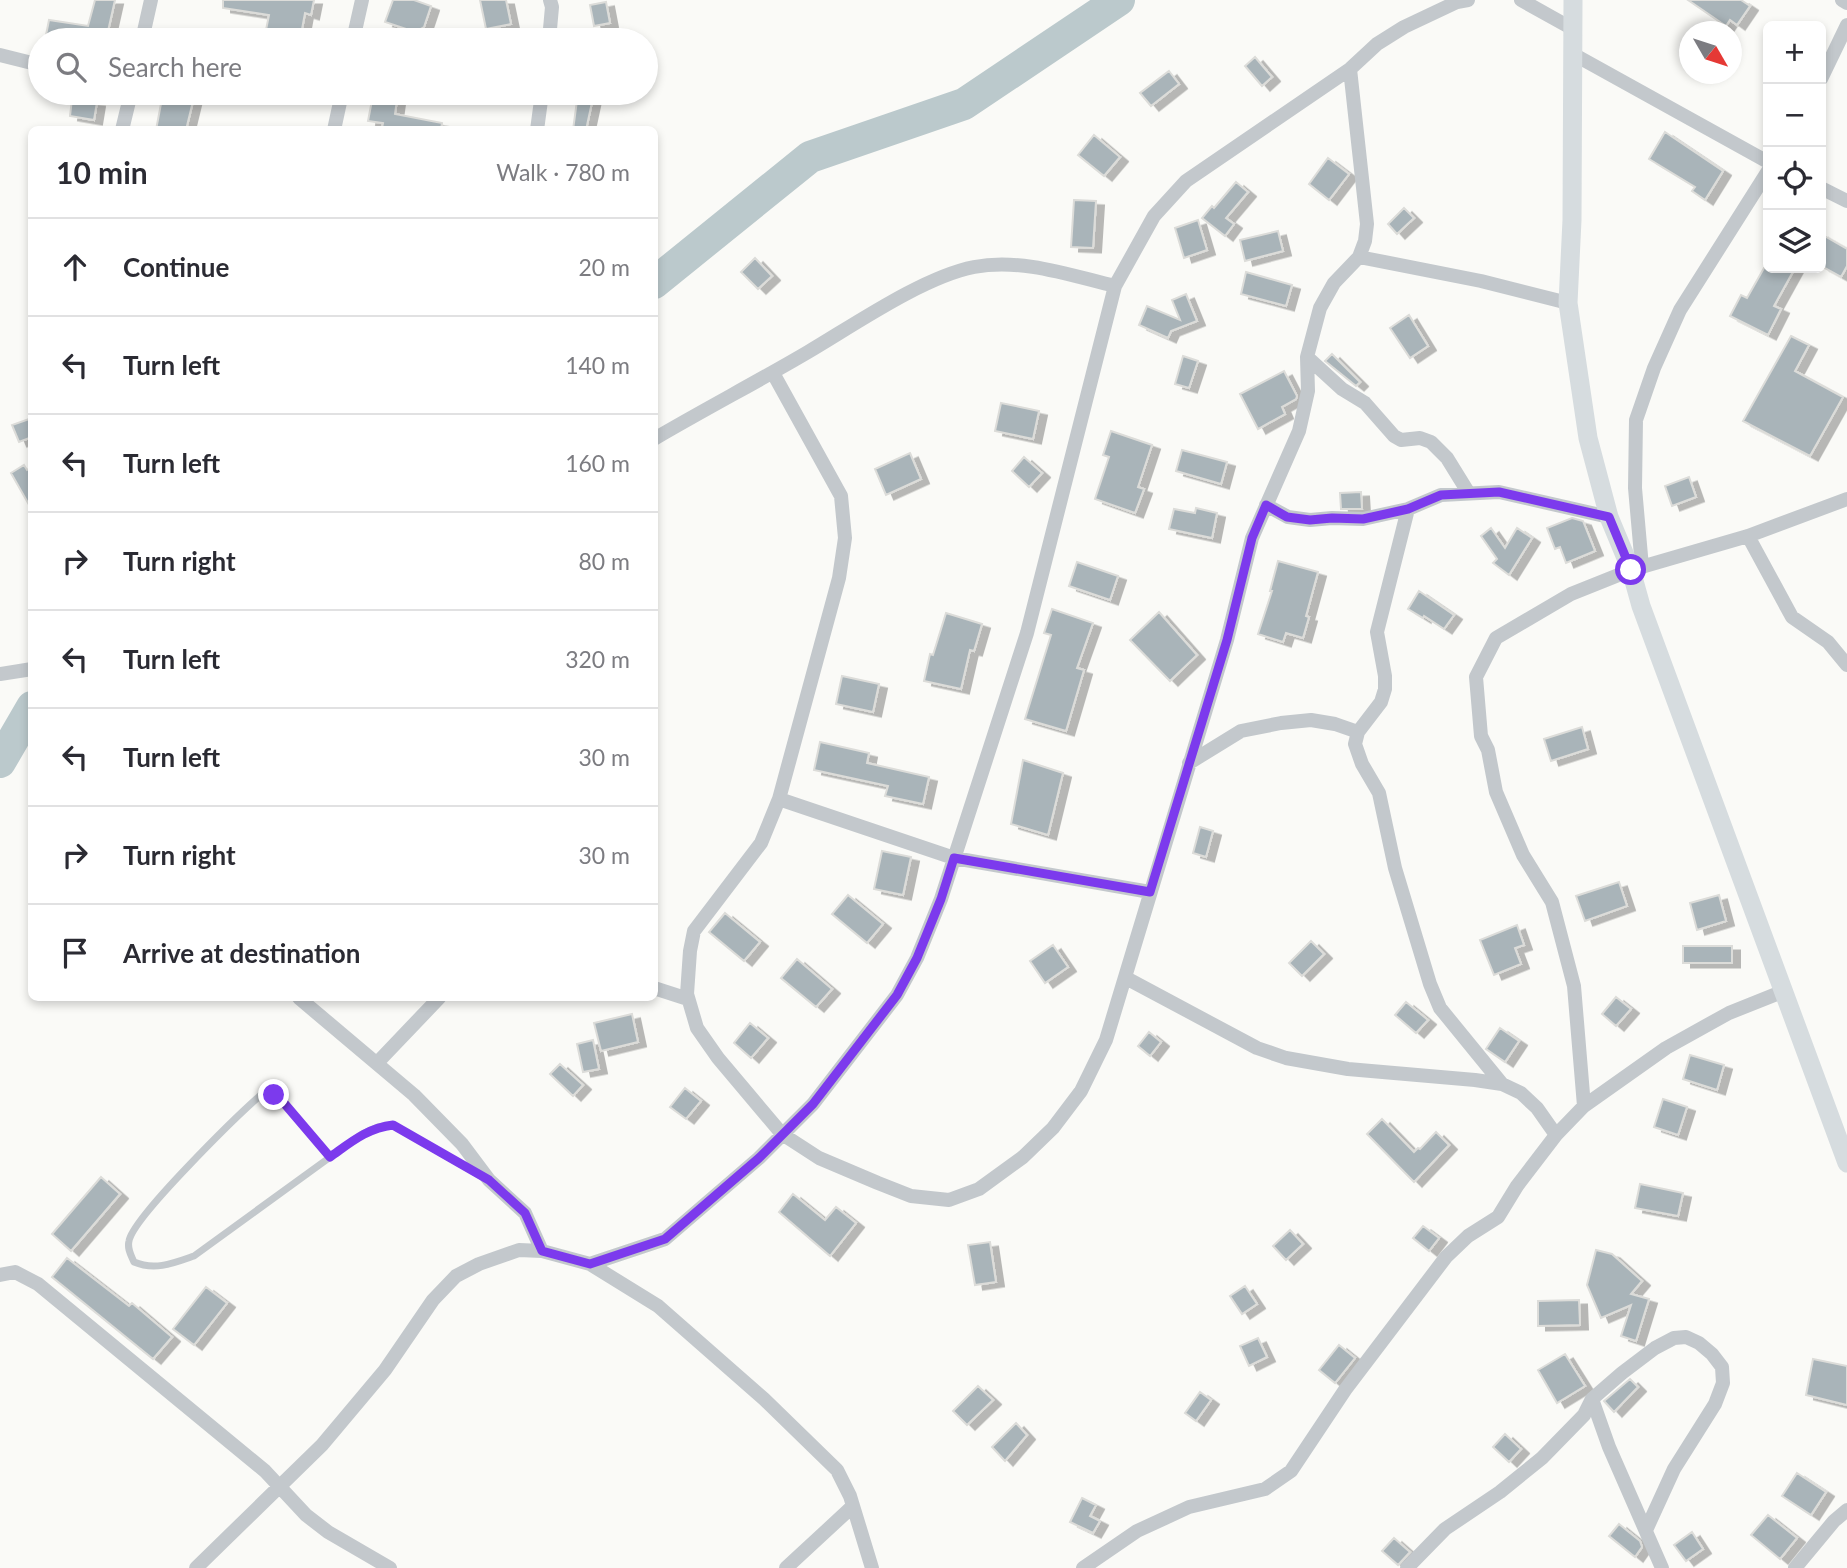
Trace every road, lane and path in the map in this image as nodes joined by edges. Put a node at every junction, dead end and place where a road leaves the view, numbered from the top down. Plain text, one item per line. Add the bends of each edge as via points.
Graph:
1 (151, 0) edge
2 (362, 0) edge
3 (550, 0) edge
4 (1468, 0) edge
5 (1521, 0) edge
6 (1573, 0) edge
7 (1842, 0) edge
8 (1847, 3) edge
9 (1847, 25) edge
10 (145, 28) edge
11 (356, 28) edge
12 (551, 28) edge
13 (1573, 29) junction
14 (1573, 54) junction
15 (0, 55) edge
16 (28, 62) edge
17 (1350, 69) junction
18 (1826, 69) edge
19 (128, 105) edge
20 (339, 105) edge
21 (540, 105) edge
22 (123, 126) edge
23 (335, 126) edge
24 (538, 126) edge
25 (1763, 159) edge
26 (1763, 179) edge
27 (1826, 190) edge
28 (1847, 201) edge
29 (1359, 257) junction
30 (1115, 286) junction
31 (1568, 303) junction
32 (1307, 357) junction
33 (774, 373) junction
34 (658, 437) edge
35 (1468, 492) junction
36 (1847, 499) edge
37 (1266, 505) junction
38 (1408, 509) junction
39 (1609, 517) junction
40 (1748, 536) junction
41 (1636, 568) junction
42 (1847, 665) edge
43 (28, 670) edge
44 (0, 674) edge
45 (1358, 732) junction
46 (1189, 763) junction
47 (779, 799) junction
48 (954, 858) junction
49 (1150, 892) junction
50 (1126, 978) junction
51 (658, 989) edge
52 (1784, 991) junction
53 (688, 999) junction
54 (303, 1001) edge
55 (436, 1001) edge
56 (377, 1063) junction
57 (1502, 1084) junction
58 (1584, 1105) junction
59 (782, 1134) junction
60 (1556, 1135) junction
61 (330, 1157) junction
62 (1847, 1163) edge
63 (489, 1180) junction
64 (542, 1251) junction
65 (590, 1264) junction
66 (0, 1275) edge
67 (1592, 1399) junction
68 (280, 1486) junction
69 (853, 1506) junction
70 (1847, 1510) edge
71 (1647, 1528) junction
72 (1086, 1567) edge
73 (196, 1568) edge
74 (390, 1568) edge
75 (786, 1568) edge
76 (872, 1568) edge
77 (1407, 1568) edge
78 (1662, 1568) edge
79 (1795, 1568) edge

1 - 10 street
2 - 11 street
3 - 12 street
4 - 17 street via 1404,27
5 - 13 street
6 - 13 street
7 - 8 street
9 - 18 street
13 - 14 street
14 - 25 street
14 - 31 street
15 - 16 street
17 - 29 street via 1367,224
17 - 30 street via 1186,181 1154,216
19 - 22 street
20 - 23 street
21 - 24 street
26 - 41 street via 1680,310 1636,420
27 - 28 street
29 - 31 street
29 - 32 street via 1325,296
30 - 33 street via 1017,264 973,267 900,299
30 - 48 street via 1027,633
31 - 39 street via 1588,438
32 - 35 street via 1365,403 1394,436 1431,442
32 - 37 street via 1308,391 1299,431
33 - 34 street
33 - 47 street via 841,496 845,538 836,591
35 - 38 street via 1441,495
35 - 39 street via 1499,492
36 - 40 street
37 - 38 street via 1287,517 1310,520 1363,519
37 - 46 street via 1252,538
38 - 45 street via 1377,632 1385,689 1381,702
39 - 41 street
40 - 41 street
40 - 42 street via 1792,617 1828,642
41 - 52 street via 1641,606
41 - 58 street via 1571,594 1496,638 1476,677 1481,736 1496,792 1523,855 1552,902 1574,986
43 - 44 street
45 - 46 street via 1311,720 1282,723 1241,731
45 - 57 street via 1354,744 1380,793 1395,868 1430,984 1440,1008
46 - 49 street
47 - 48 street
47 - 53 street via 761,843 694,931
48 - 49 street
48 - 59 street via 917,958 897,995 813,1104
49 - 50 street
50 - 57 street via 1257,1048 1286,1058 1348,1069
50 - 59 street via 1106,1040 1081,1091 1023,1157 979,1189 949,1200 911,1196 819,1157
51 - 53 street
52 - 58 street via 1729,1013 1666,1048
52 - 62 street
53 - 59 street via 697,1028
54 - 56 street
55 - 56 street
56 - 63 street via 452,1134
57 - 60 street via 1529,1100
58 - 60 street
59 - 65 street via 665,1239
60 - 72 street via 1498,1217 1446,1257 1291,1471 1265,1489 1189,1507 1147,1527
61 - 61 lane via 194,1256 168,1265 134,1262 128,1243 139,1222 230,1122 262,1094 274,1095 284,1103
61 - 63 lane via 362,1134 393,1125
63 - 64 street via 525,1213
64 - 65 street
64 - 68 street via 519,1250 456,1276 433,1300 385,1370 322,1445
65 - 69 street via 658,1306 764,1399 837,1470
66 - 68 street via 15,1272 38,1284
67 - 71 street
67 - 71 street via 1633,1364 1674,1338 1699,1343 1722,1367 1723,1383 1715,1404 1674,1469
67 - 77 street via 1584,1415 1542,1458 1445,1530
68 - 73 street
68 - 74 street via 328,1532
69 - 75 street
69 - 76 street
70 - 79 street
71 - 78 street

